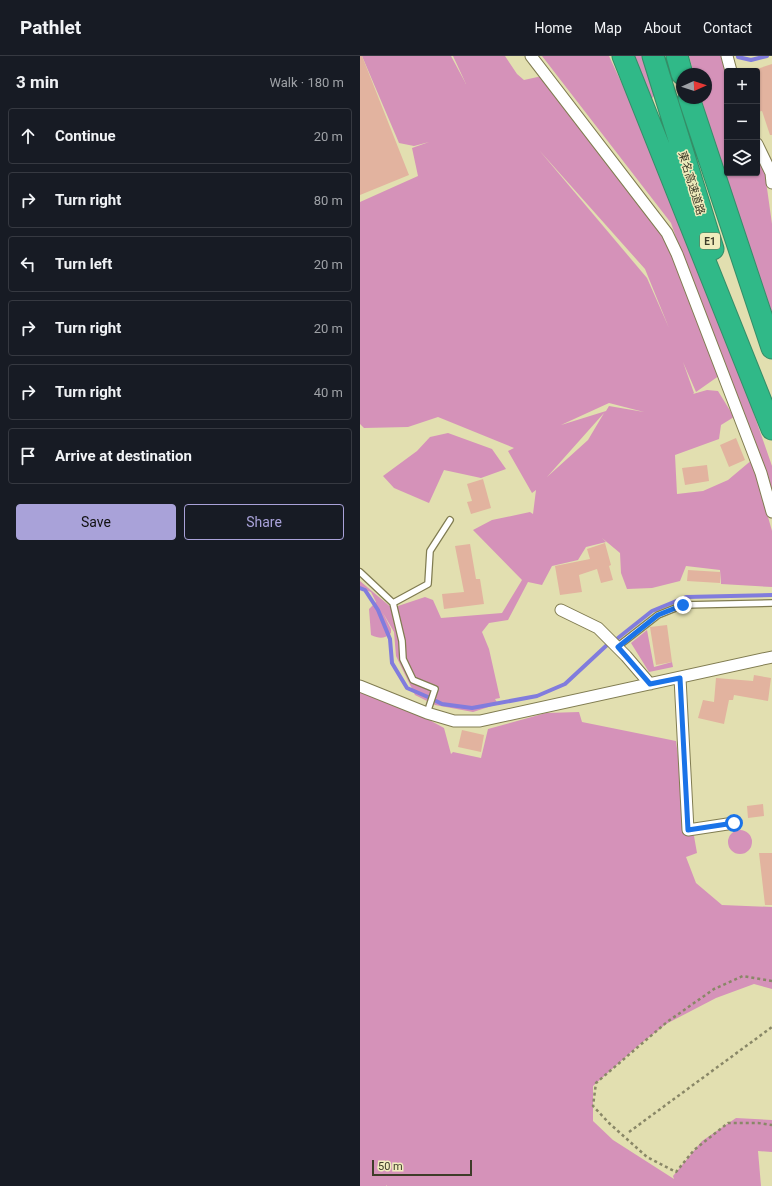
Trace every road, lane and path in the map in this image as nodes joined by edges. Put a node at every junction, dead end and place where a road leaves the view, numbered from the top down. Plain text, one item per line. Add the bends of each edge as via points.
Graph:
1 (532, 56) edge
2 (623, 56) edge
3 (653, 56) edge
4 (677, 56) edge
5 (727, 56) edge
6 (680, 68) edge
7 (730, 68) edge
8 (691, 104) edge
9 (760, 150) edge
10 (772, 176) edge
11 (772, 348) edge
12 (772, 424) edge
13 (772, 429) edge
14 (772, 512) edge
15 (450, 520) dead end
16 (360, 572) edge
17 (393, 603) junction
18 (772, 603) edge
19 (561, 610) dead end
20 (618, 647) junction
21 (772, 658) edge
22 (680, 678) junction
23 (650, 684) junction
24 (360, 686) edge
25 (428, 713) junction
26 (734, 823) dead end
27 (772, 981) edge
28 (772, 1027) edge
29 (772, 1125) edge
30 (629, 1132) dead end

1 - 14 street via 667,233 761,473
2 - 13 highway
3 - 12 highway, 東名高速道路 / E1 via 708,233
4 - 6 highway
5 - 7 street
8 - 11 highway, 東名高速道路 / E1
9 - 10 street
15 - 17 lane via 430,551 428,584
16 - 17 lane
17 - 25 lane via 402,641 403,659 413,680 435,689
18 - 20 lane via 683,605 658,615
19 - 20 street via 598,628
20 - 23 street
21 - 22 street
22 - 23 street
22 - 26 street via 688,830
23 - 25 street via 480,721 454,721
24 - 25 street
27 - 29 path via 743,976 714,989 667,1022 596,1083 593,1106 647,1157 676,1172 694,1150 728,1123
28 - 30 path

